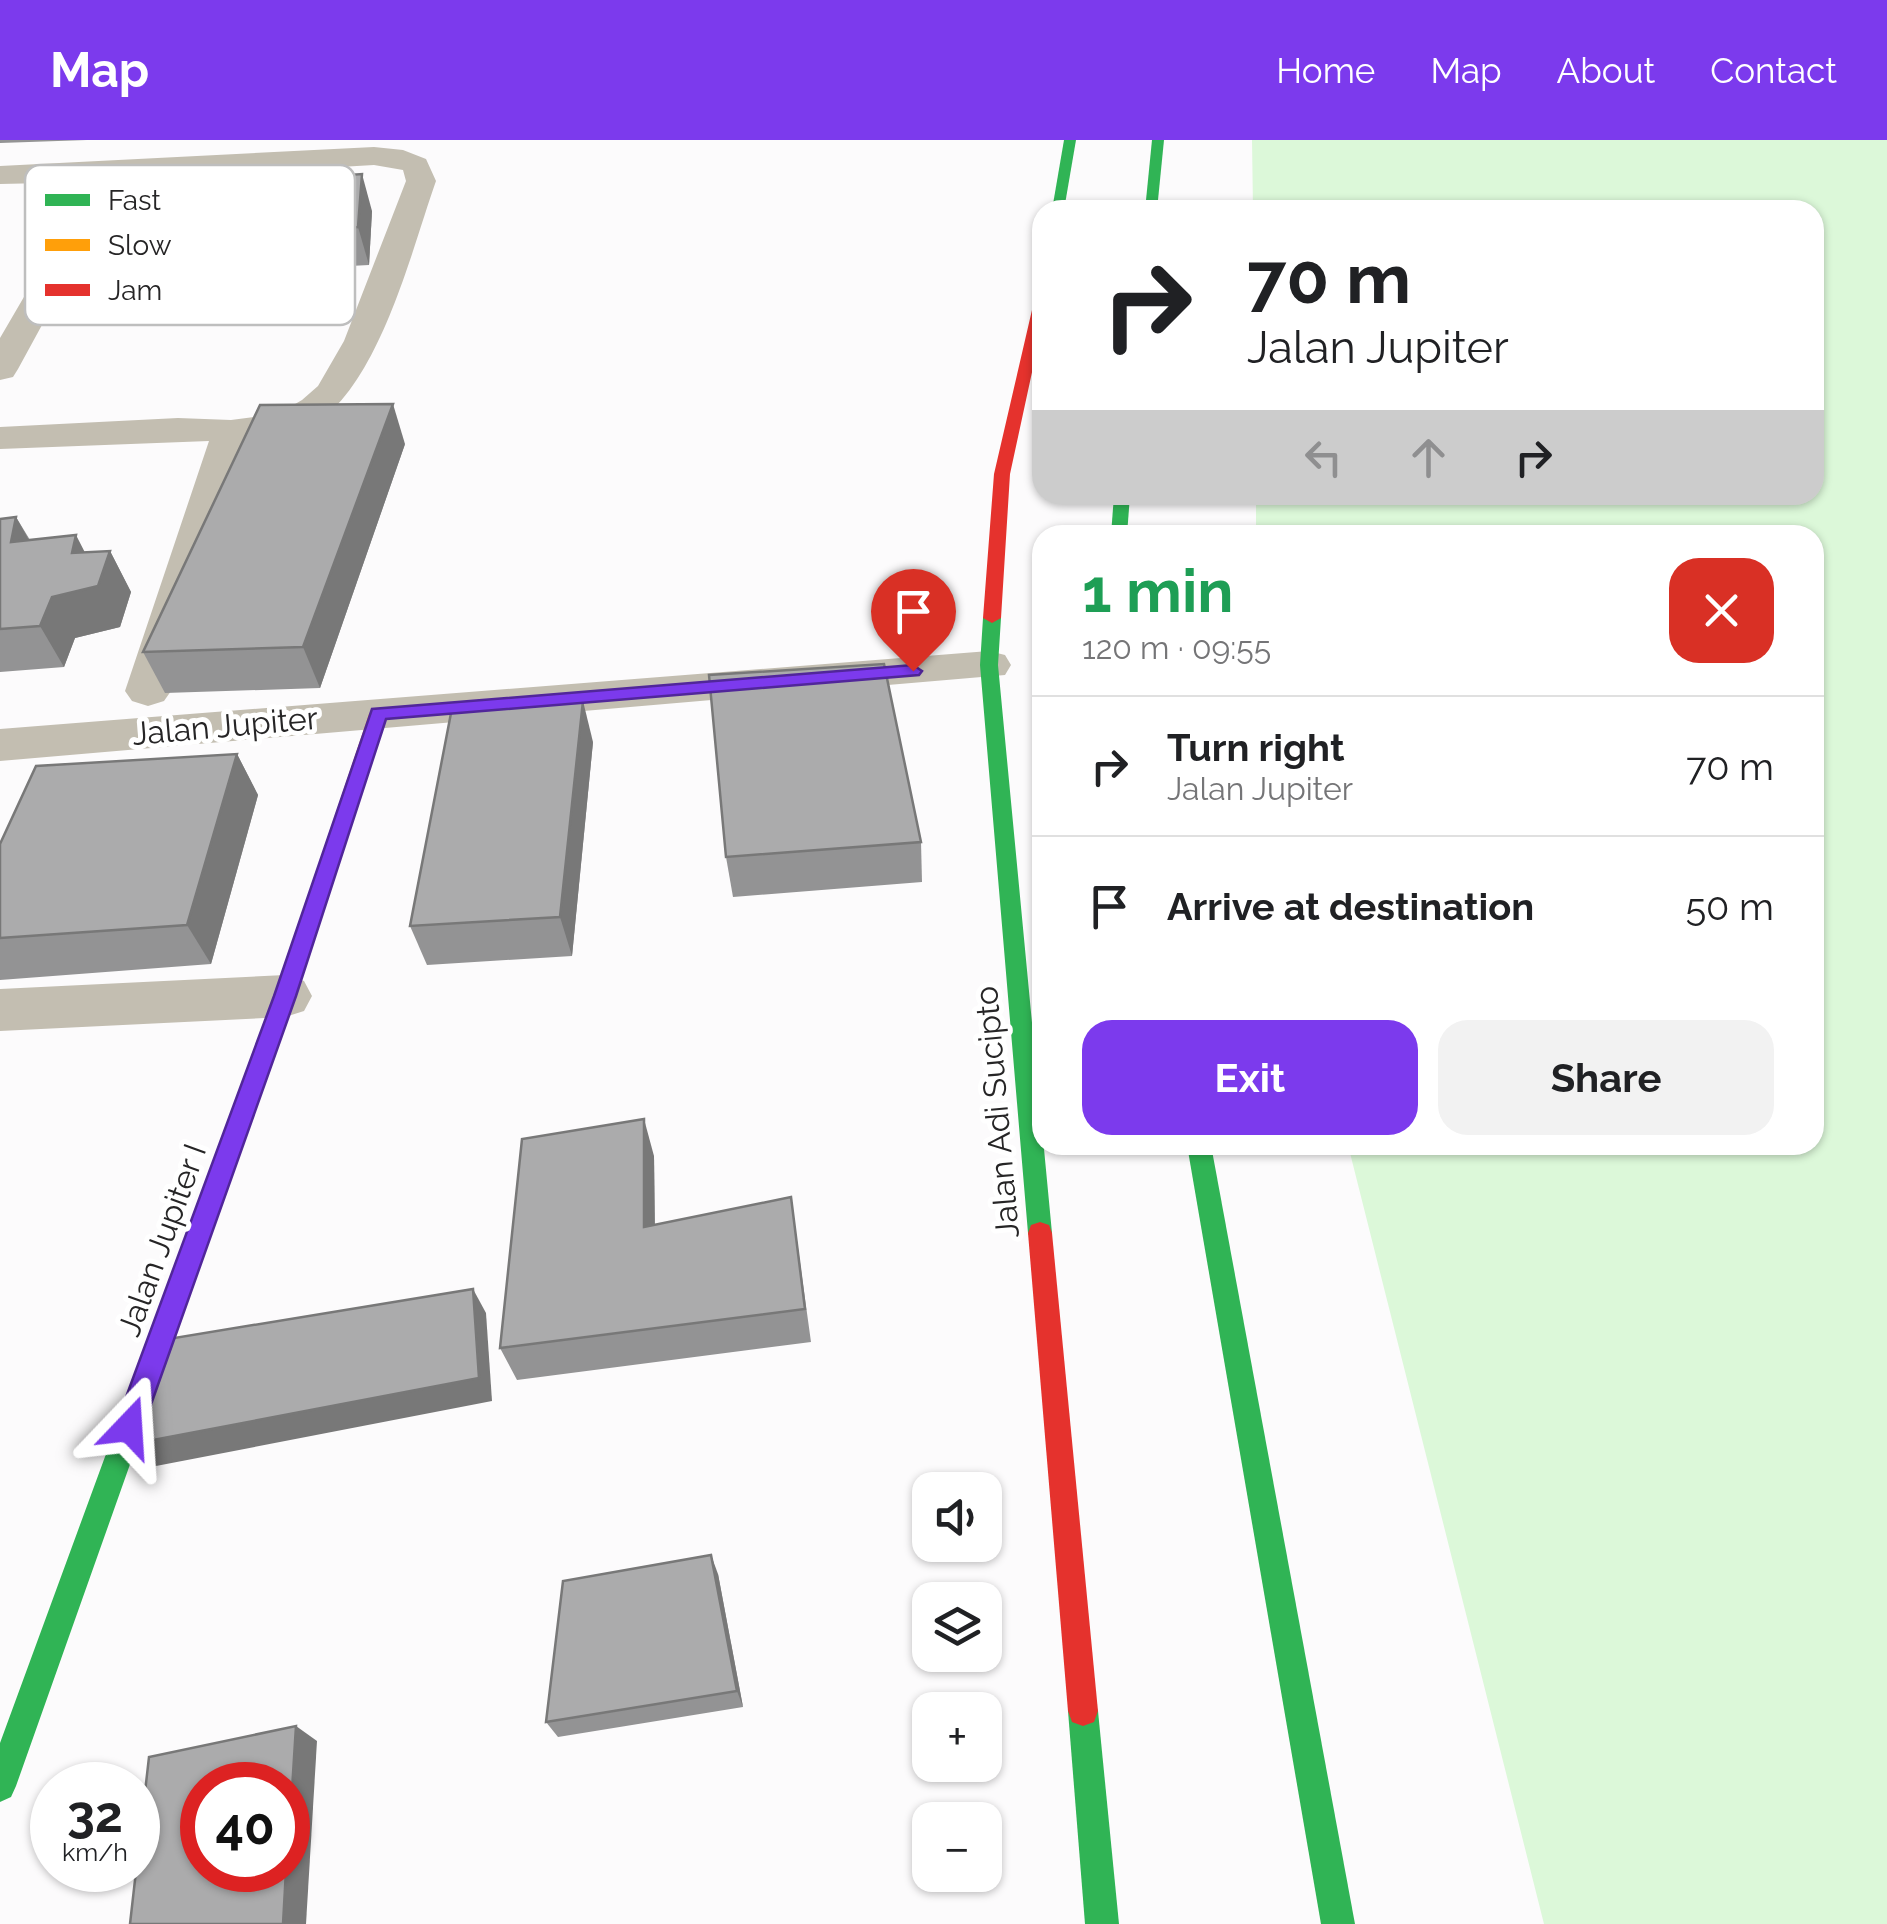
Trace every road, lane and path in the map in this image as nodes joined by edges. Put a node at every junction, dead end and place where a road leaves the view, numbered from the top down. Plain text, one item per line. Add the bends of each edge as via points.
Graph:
1 (1070, 140) edge
2 (1158, 140) edge
3 (172, 154) edge
4 (135, 165) edge
5 (25, 174) edge
6 (0, 175) edge
7 (1060, 200) edge
8 (1152, 200) edge
9 (25, 325) edge
10 (1032, 341) edge
11 (0, 369) edge
12 (231, 431) junction
13 (0, 438) edge
14 (989, 664) junction
15 (148, 691) edge
16 (378, 714) junction
17 (0, 744) edge
18 (285, 996) junction
19 (0, 1010) edge
20 (1032, 1143) edge
21 (1033, 1155) edge
22 (1201, 1155) edge
23 (0, 1786) edge
24 (1102, 1924) edge
25 (1338, 1924) edge

1 - 7 main road
2 - 8 main road
3 - 4 street
3 - 12 street via 403,159 416,165 421,181 361,342 333,392 286,424
5 - 6 street
9 - 11 street
10 - 14 main road, Jalan Adi Sucipto via 1002,474
12 - 13 street
12 - 15 street
14 - 16 street, Jalan Jupiter
14 - 20 main road, Jalan Adi Sucipto
16 - 17 street, Jalan Jupiter
16 - 18 main road, Jalan Jupiter I
18 - 19 street
18 - 23 main road, Jalan Jupiter I
21 - 24 main road, Jalan Adi Sucipto
22 - 25 main road

